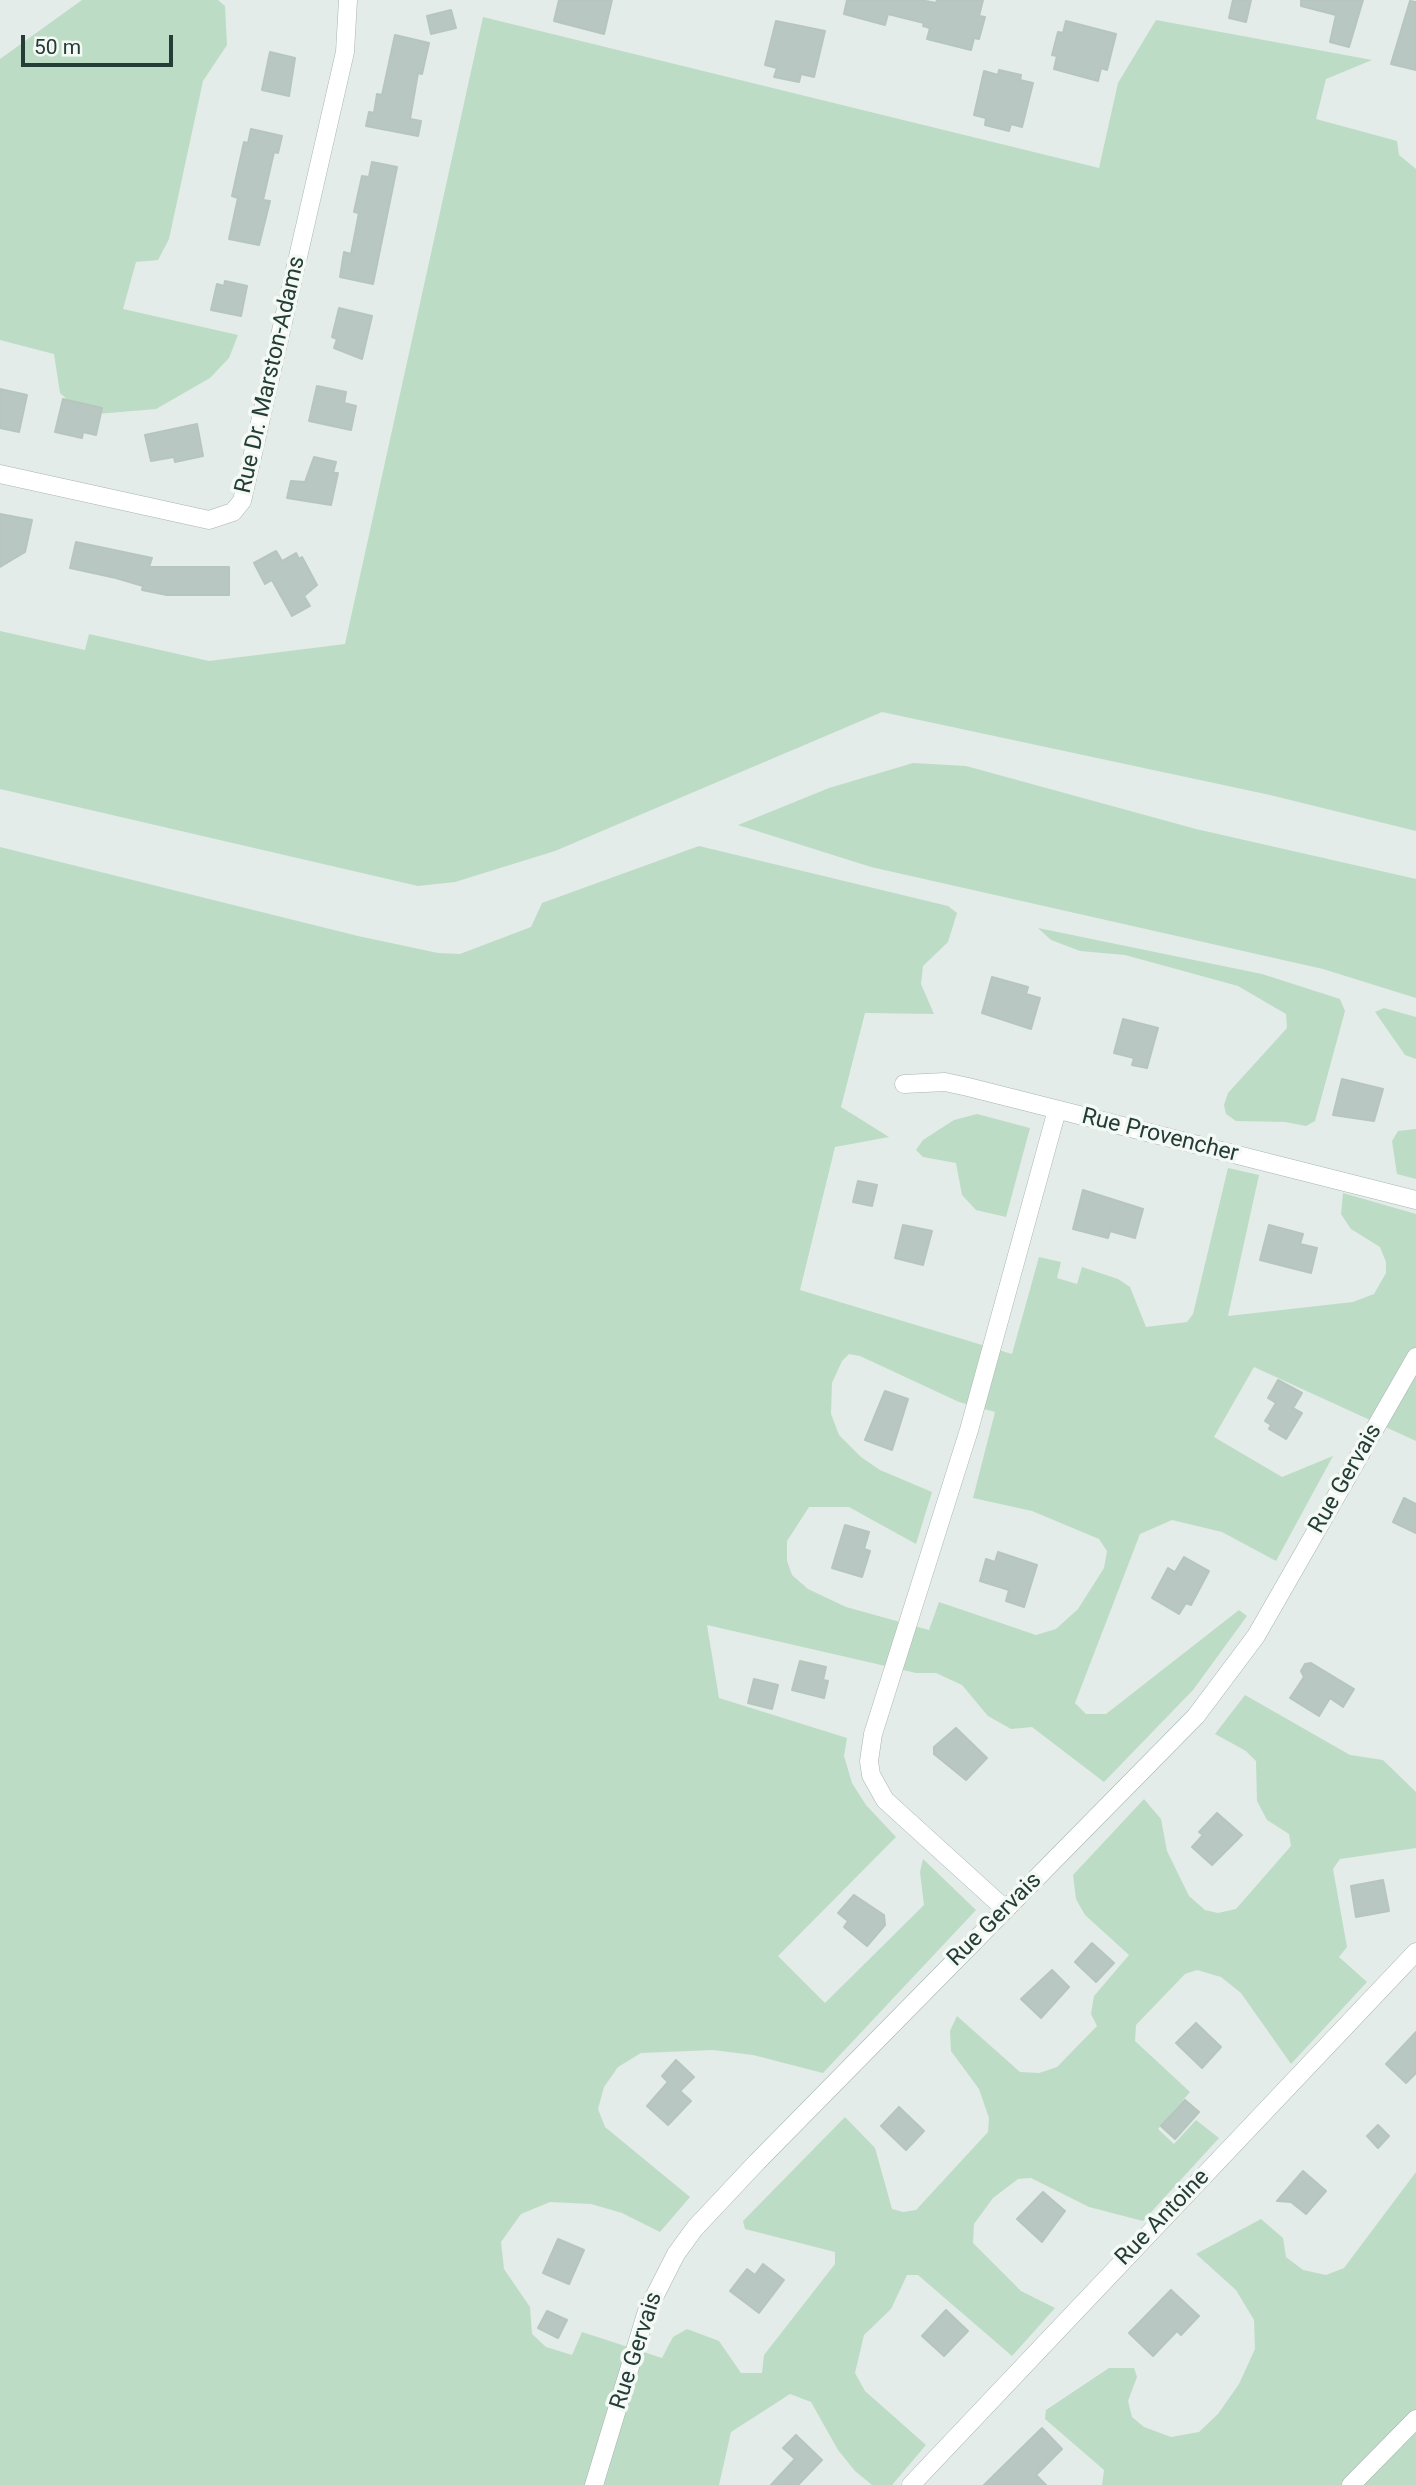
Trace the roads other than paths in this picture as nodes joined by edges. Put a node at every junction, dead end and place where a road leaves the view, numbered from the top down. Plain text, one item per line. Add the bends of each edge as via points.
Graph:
1 (348, 0) edge
2 (0, 474) edge
3 (904, 1084) dead end
4 (1057, 1110) junction
5 (1416, 1200) edge
6 (1416, 1357) edge
7 (1005, 1909) junction
8 (1416, 1952) edge
9 (1416, 2419) edge
10 (594, 2485) edge
11 (911, 2485) edge
12 (1351, 2485) edge

1 - 2 street, Rue Dr. Marston-Adams via 345,52 242,501 222,518 209,520
3 - 4 street, Rue Provencher via 946,1082
4 - 5 street, Rue Provencher
4 - 7 street via 969,1430 873,1734 869,1761 885,1800
6 - 7 street, Rue Gervais via 1237,1663 1196,1716
7 - 10 street, Rue Gervais via 757,2162 676,2254 648,2311
8 - 11 street, Rue Antoine
9 - 12 street

